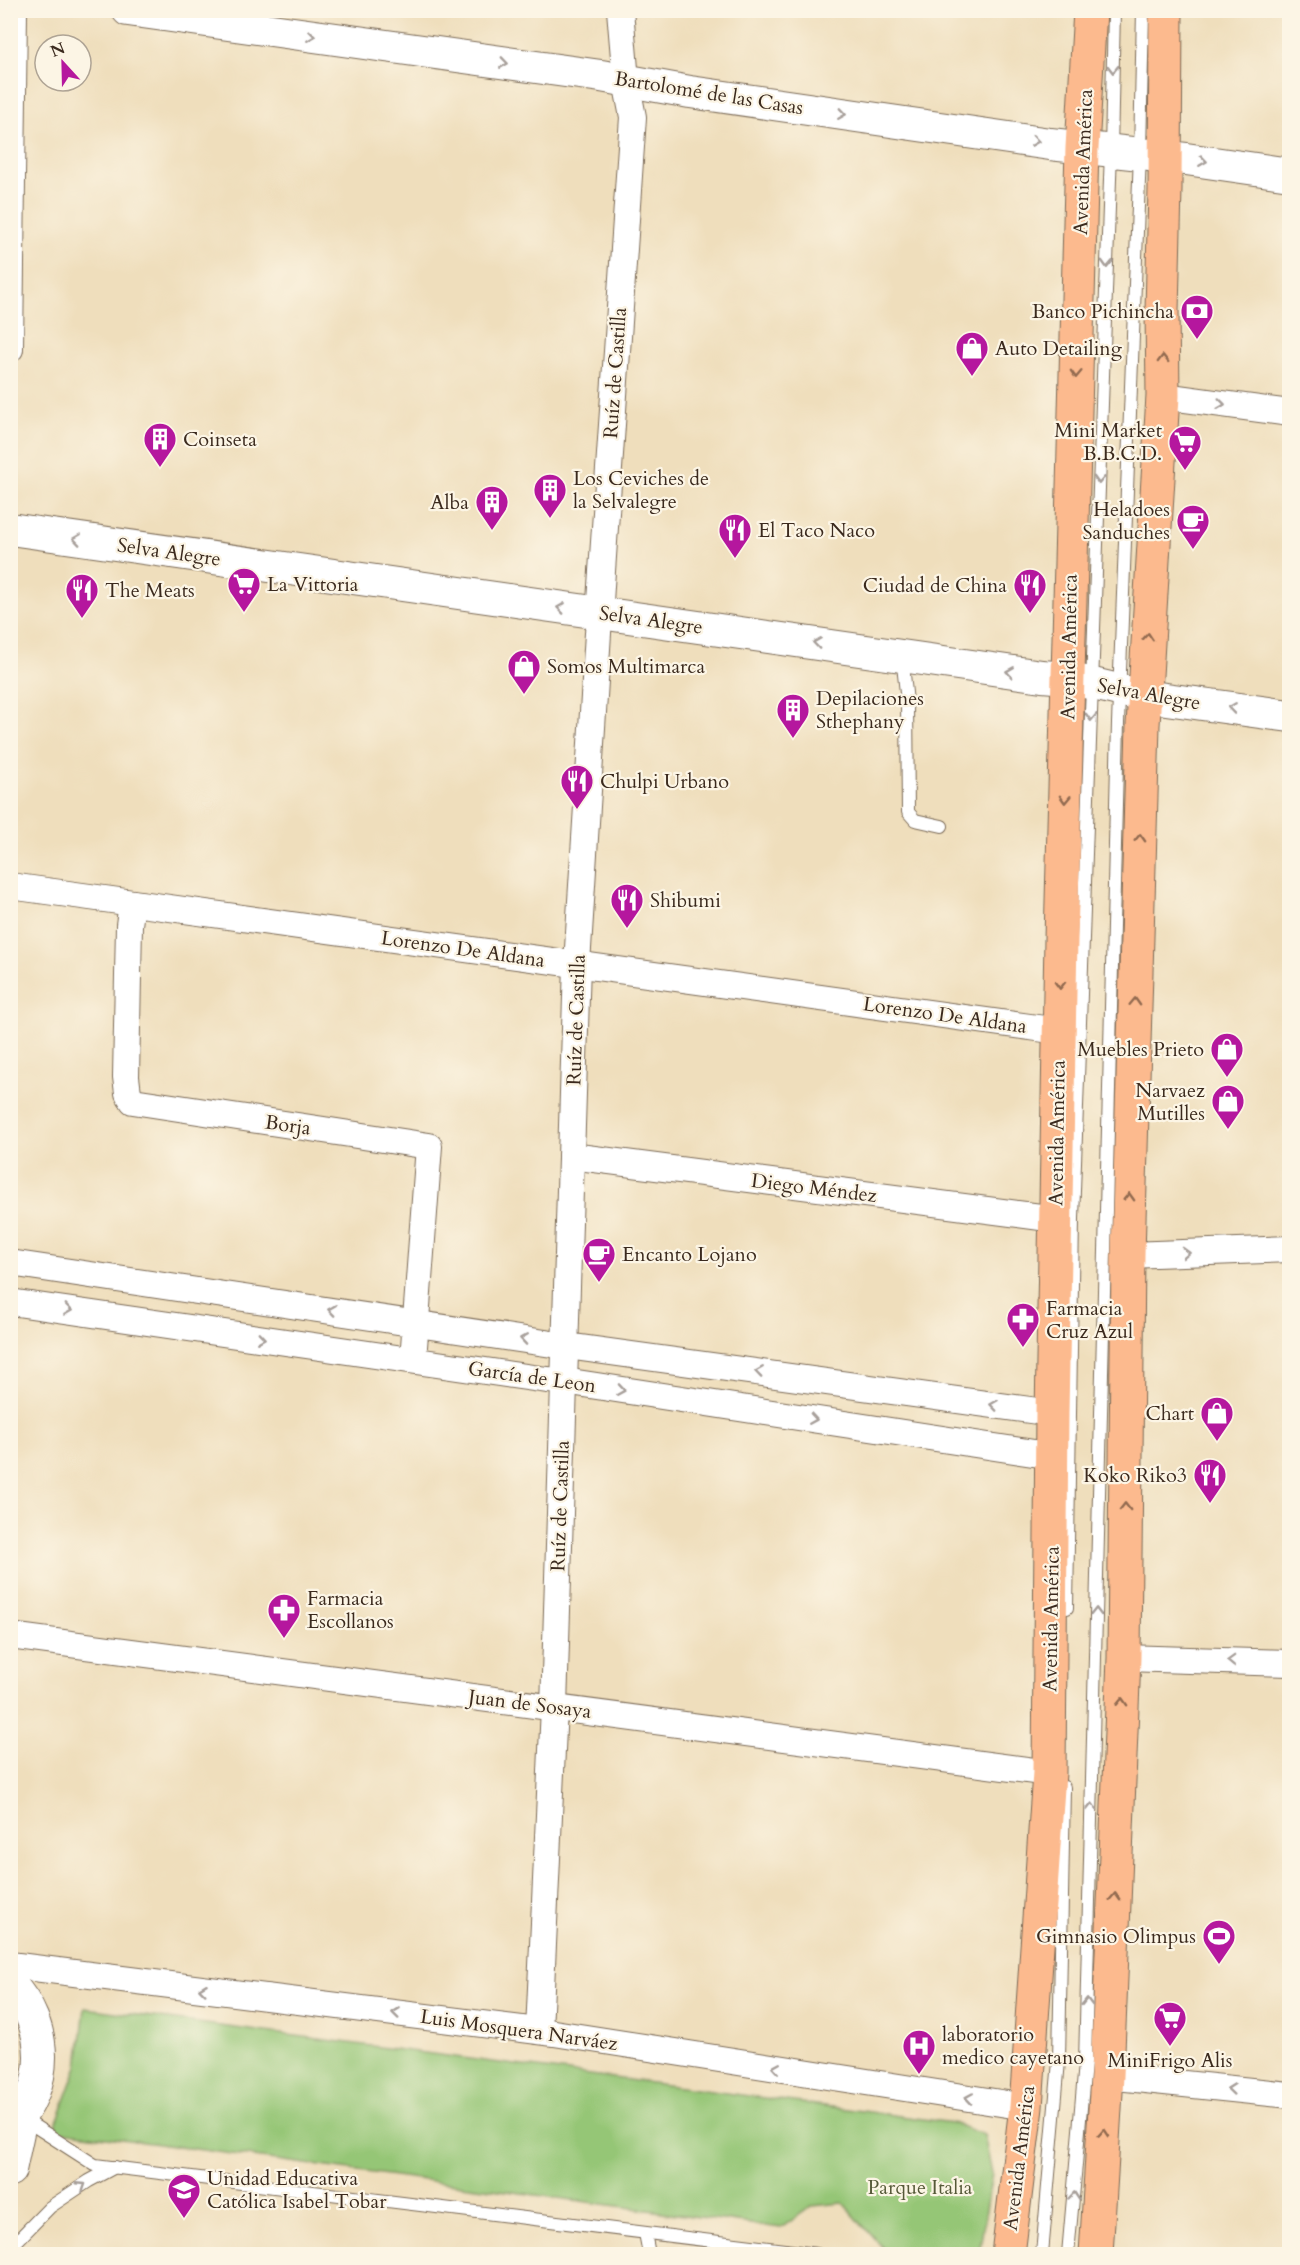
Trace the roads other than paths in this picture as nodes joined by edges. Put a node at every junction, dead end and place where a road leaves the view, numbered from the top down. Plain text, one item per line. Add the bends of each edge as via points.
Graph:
1 (14, 10) edge
2 (128, 10) edge
3 (620, 10) edge
4 (1090, 10) edge
5 (1114, 10) edge
6 (1143, 10) edge
7 (1166, 10) edge
8 (273, 21) edge
9 (626, 81) junction
10 (1125, 152) junction
11 (1290, 174) edge
12 (10, 349) edge
13 (1163, 396) junction
14 (1290, 413) edge
15 (10, 529) edge
16 (599, 613) junction
17 (902, 655) junction
18 (1106, 687) junction
19 (1290, 716) edge
20 (942, 826) dead end
21 (10, 886) edge
22 (132, 903) junction
23 (577, 964) junction
24 (1059, 1031) junction
25 (571, 1156) junction
26 (1056, 1219) junction
27 (1290, 1249) edge
28 (1128, 1255) junction
29 (10, 1263) edge
30 (10, 1302) edge
31 (415, 1323) junction
32 (565, 1346) junction
33 (413, 1360) junction
34 (564, 1381) junction
35 (1052, 1413) junction
36 (1053, 1456) junction
37 (1066, 1623) dead end
38 (10, 1636) edge
39 (1124, 1658) junction
40 (1290, 1663) edge
41 (554, 1707) junction
42 (1057, 1775) junction
43 (10, 1965) edge
44 (10, 1984) edge
45 (539, 2031) junction
46 (1107, 2076) junction
47 (1290, 2095) edge
48 (1026, 2107) junction
49 (16, 2123) edge
50 (115, 2167) junction
51 (10, 2170) edge
52 (645, 2233) junction
53 (10, 2248) edge
54 (649, 2254) edge
55 (817, 2254) edge
56 (1008, 2254) edge
57 (1042, 2254) edge
58 (1068, 2254) edge
59 (1096, 2254) edge

1 - 12 street
2 - 8 street, Bartolomé de las Casas
3 - 9 street, Ruíz de Castilla
4 - 10 main road, Avenida América
5 -> 10 lane
6 - 10 lane
7 - 10 main road, Avenida América
8 -> 9 street, Bartolomé de las Casas
9 -> 10 street, Bartolomé de las Casas
9 - 16 street, Ruíz de Castilla via 633,117
10 -> 11 street, Bartolomé de las Casas
13 -> 10 main road, Avenida América via 1162,311
10 -> 18 main road, Avenida América
10 - 18 lane
13 -> 14 street
18 -> 13 main road, Avenida América
16 -> 15 street, Selva Alegre
17 -> 16 street, Selva Alegre
16 - 23 street, Ruíz de Castilla
18 -> 17 street, Selva Alegre
17 - 20 lane via 907,702 908,812 915,820
19 -> 18 street, Selva Alegre
18 -> 24 main road, Avenida América
28 -> 18 main road, Avenida América
18 -> 37 lane via 1073,1219
58 -> 18 lane via 1085,2064
21 - 22 street, Lorenzo De Aldana
22 - 23 street, Lorenzo De Aldana
22 - 31 street, Borja via 126,1077 133,1101 429,1146
23 - 24 street, Lorenzo De Aldana
23 - 25 street, Ruíz de Castilla
24 - 26 main road, Avenida América
25 - 26 street, Diego Méndez
25 - 32 street, Ruíz de Castilla
26 - 35 main road, Avenida América
28 -> 27 street
39 -> 28 main road, Avenida América
31 -> 29 street, García de Leon
30 -> 33 street, García de Leon
32 -> 31 street, García de Leon
31 - 33 street, Borja
32 - 34 street, Ruíz de Castilla
35 -> 32 street, García de Leon
33 - 34 street, García de Leon
34 -> 36 street, García de Leon
34 - 41 street, Ruíz de Castilla
35 - 36 main road, Avenida América
36 - 42 main road, Avenida América
38 - 41 street, Juan de Sosaya
40 -> 39 street
46 -> 39 main road, Avenida América
41 - 42 street, Juan de Sosaya
41 - 45 street, Ruíz de Castilla
42 - 48 main road, Avenida América
42 - 57 lane via 1059,2061
45 -> 43 street, Luis Mosquera Narváez
44 - 49 street via 24,1998 37,2027 41,2058 35,2090
48 -> 45 street, Luis Mosquera Narváez
47 -> 46 street
59 -> 46 main road, Avenida América
48 - 56 main road, Avenida América
49 - 50 lane via 95,2165
49 - 51 street
50 - 52 lane
53 -> 50 lane via 50,2207
52 - 54 lane
52 - 55 lane

